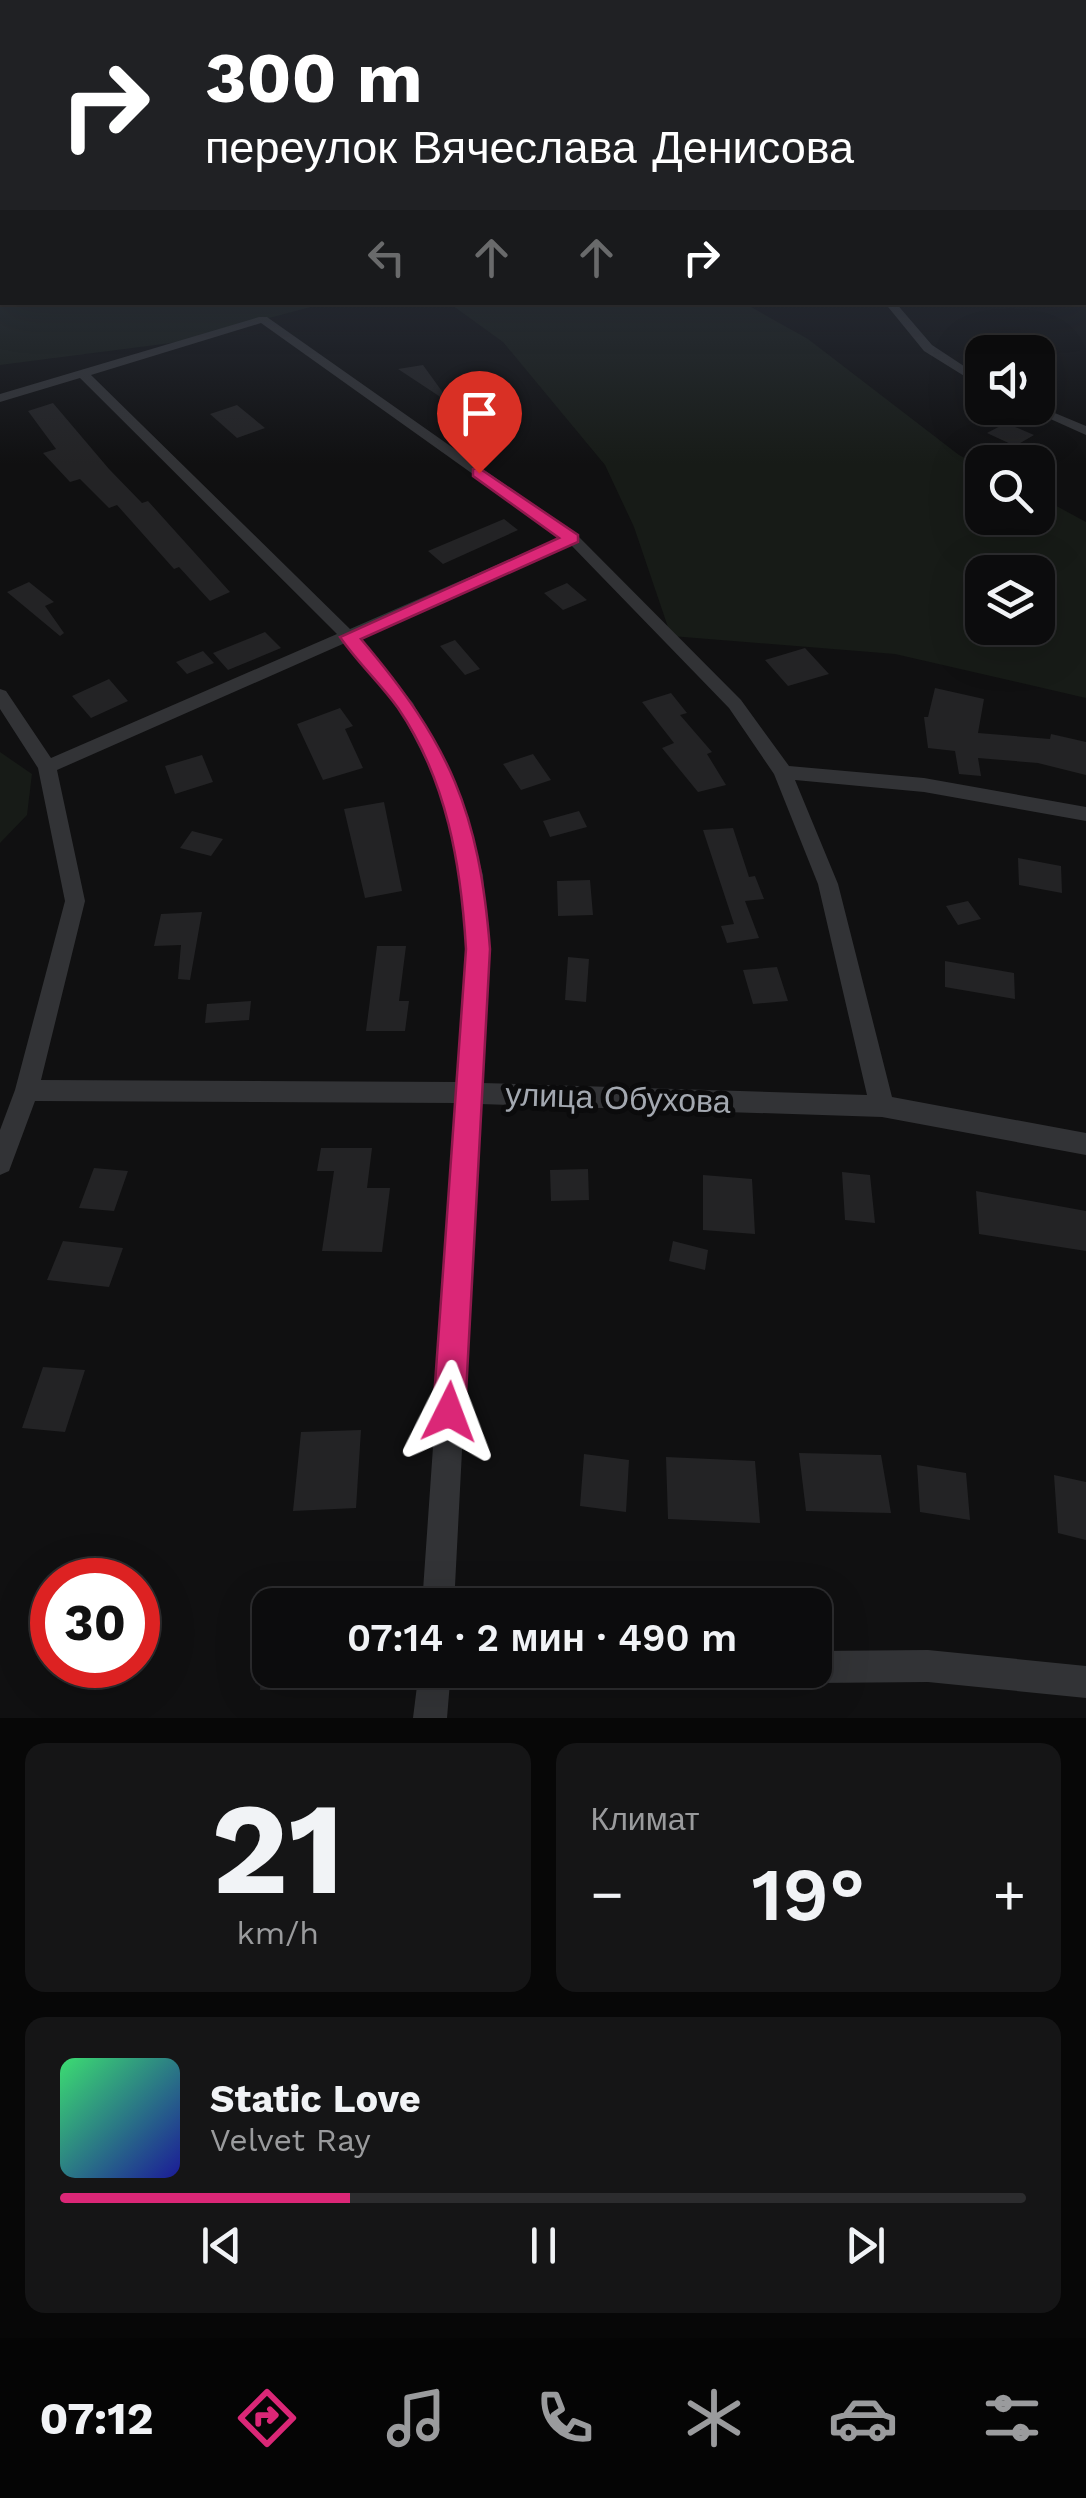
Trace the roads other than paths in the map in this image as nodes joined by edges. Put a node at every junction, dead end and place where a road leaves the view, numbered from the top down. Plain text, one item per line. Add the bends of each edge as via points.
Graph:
1 (892, 305) edge
2 (965, 372) edge
3 (82, 374) junction
4 (0, 398) edge
5 (1055, 418) edge
6 (1086, 431) edge
7 (572, 538) junction
8 (349, 637) junction
9 (0, 694) edge
10 (47, 767) junction
11 (783, 772) junction
12 (1086, 814) edge
13 (27, 1090) junction
14 (468, 1093) junction
15 (882, 1106) junction
16 (1086, 1144) edge
17 (0, 1163) edge
18 (439, 1588) edge
19 (832, 1667) edge
20 (1086, 1682) edge
21 (433, 1688) edge
22 (430, 1718) edge

1 - 2 street via 928,348
3 - 4 street
3 - 7 street via 263,320
3 - 8 street
5 - 6 street
7 - 8 street
7 - 11 street via 735,704
8 - 10 street
8 - 14 street via 407,707 450,790 473,875 478,949
9 - 10 street
10 - 13 street via 76,901
11 - 12 street via 924,785
11 - 15 street via 828,884
13 - 14 street, улица Обухова
13 - 17 street
14 - 15 street, улица Обухова
14 - 18 street
15 - 16 street, улица Обухова
19 - 20 street via 928,1666
21 - 22 street

